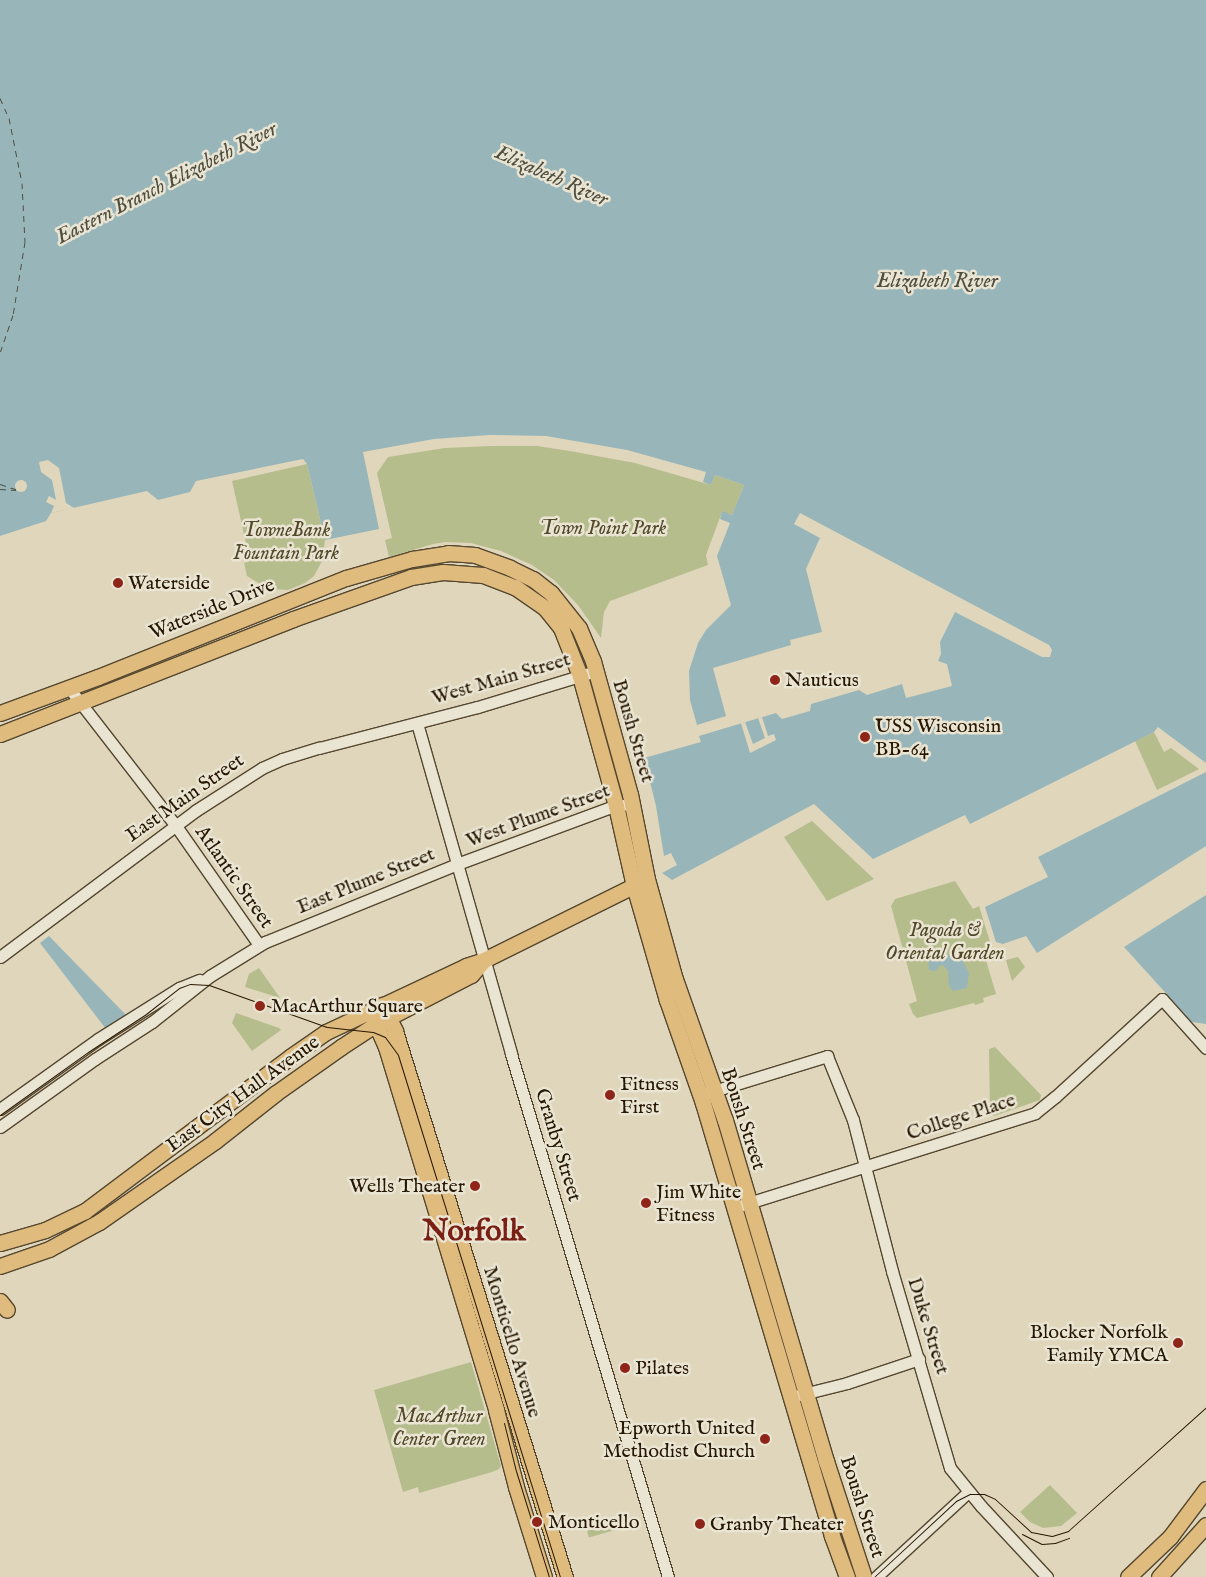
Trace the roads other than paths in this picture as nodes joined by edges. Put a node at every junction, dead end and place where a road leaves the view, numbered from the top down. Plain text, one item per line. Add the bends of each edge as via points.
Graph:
1 (253, 614) junction
2 (248, 636) junction
3 (596, 671) junction
4 (580, 676) junction
5 (69, 688) junction
6 (80, 701) junction
7 (0, 713) edge
8 (417, 723) junction
9 (0, 734) edge
10 (632, 804) junction
11 (616, 806) junction
12 (176, 826) junction
13 (458, 864) junction
14 (640, 883) junction
15 (259, 945) junction
16 (0, 957) edge
17 (484, 960) junction
18 (210, 976) junction
19 (379, 1015) junction
20 (1206, 1048) edge
21 (707, 1093) junction
22 (0, 1109) edge
23 (0, 1127) edge
24 (865, 1166) junction
25 (750, 1203) junction
26 (734, 1207) junction
27 (0, 1243) edge
28 (0, 1266) edge
29 (919, 1359) junction
30 (806, 1393) junction
31 (791, 1398) junction
32 (1206, 1489) edge
33 (968, 1492) junction
34 (1206, 1525) edge
35 (544, 1577) edge
36 (565, 1577) edge
37 (668, 1577) edge
38 (847, 1577) edge
39 (864, 1577) edge
40 (876, 1577) edge
41 (1047, 1577) edge
42 (1128, 1577) edge
43 (1159, 1577) edge

1 - 2 main road via 254,623
1 - 3 main road, Waterside Drive via 346,578 412,559 448,553 475,555 533,579 551,593 579,628
1 - 5 main road, Waterside Drive
2 - 4 main road, Waterside Drive via 411,578 443,572 472,574 515,587 545,608 561,628
2 - 6 main road, Waterside Drive
3 - 4 street, West Main Street
3 - 10 main road, Boush Street
4 - 8 street, West Main Street
4 - 11 main road, Boush Street
5 - 6 street, Atlantic Street
5 - 7 main road, Waterside Drive
6 - 9 main road, Waterside Drive
6 - 12 street, Atlantic Street
8 - 12 street, East Main Street via 282,759 246,776
8 - 13 street, Granby Street
10 - 11 street, West Plume Street
10 - 14 main road, Boush Street
11 - 13 street, West Plume Street
11 - 14 main road, Boush Street
12 - 15 street, Atlantic Street
12 - 16 street, East Main Street
13 - 15 street, East Plume Street
13 - 17 street, Granby Street
14 - 17 main road, East City Hall Avenue
14 - 21 main road, Boush Street via 675,980
15 - 18 street, East Plume Street
17 - 19 main road, East City Hall Avenue via 466,966
17 - 37 street, Granby Street
18 - 22 street, East Plume Street via 179,988 144,1009
18 - 23 street, East Plume Street via 152,1022
19 - 27 main road, East City Hall Avenue via 326,1032 85,1211 45,1230
19 - 28 main road, East City Hall Avenue via 215,1141 99,1222 56,1246
19 - 35 main road, Monticello Avenue
19 - 36 main road, Monticello Avenue via 395,1031
20 - 24 street, College Place via 1162,999 1035,1113
21 - 24 street, Duke Street via 827,1056 853,1120
21 - 25 main road, Boush Street
21 - 26 main road, Boush Street
24 - 25 street, College Place
24 - 29 street, Duke Street
25 - 26 street, College Place
25 - 30 main road, Boush Street
26 - 31 main road, Boush Street
29 - 30 street
29 - 33 street, Duke Street via 945,1456 955,1477
30 - 31 street
30 - 39 main road, Boush Street
31 - 38 main road, Boush Street
32 - 42 main road via 1170,1537
33 - 40 street
33 - 41 street, Duke Street
34 - 43 main road

